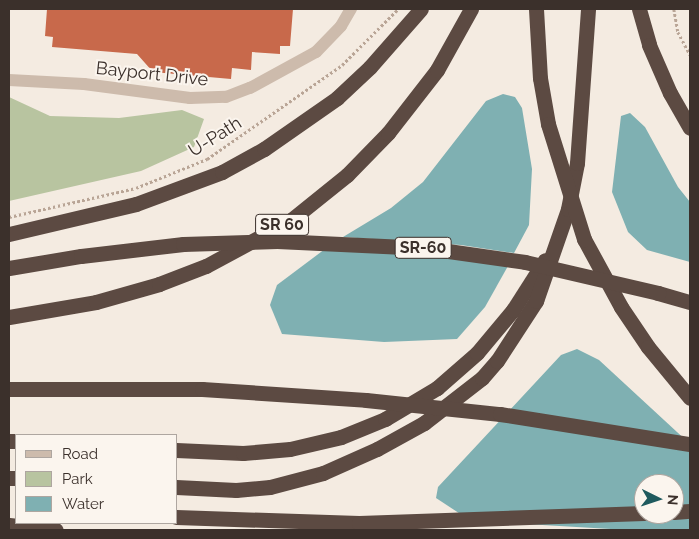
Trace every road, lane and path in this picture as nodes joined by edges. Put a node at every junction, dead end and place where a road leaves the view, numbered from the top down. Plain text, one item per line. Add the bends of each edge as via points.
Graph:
1 (351, 9) edge
2 (398, 9) edge
3 (420, 9) edge
4 (471, 9) edge
5 (536, 9) edge
6 (588, 9) edge
7 (639, 9) edge
8 (674, 9) edge
9 (690, 55) edge
10 (9, 80) edge
11 (690, 128) edge
12 (9, 217) edge
13 (563, 226) junction
14 (9, 234) edge
15 (9, 268) edge
16 (690, 302) edge
17 (9, 316) edge
18 (9, 389) edge
19 (690, 398) edge
20 (690, 444) edge
21 (178, 450) edge
22 (178, 487) edge
23 (634, 513) edge
24 (178, 517) edge
25 (9, 524) edge
26 (56, 530) edge

1 - 10 street, Bayport Drive via 334,34 308,57 226,96 190,98 91,84
2 - 12 path, U-Path via 342,65 207,160 136,188
3 - 14 highway via 370,67 337,98 272,144 222,172 136,204
4 - 17 highway, SR 60 via 437,70 388,133 347,175 291,220 206,266 160,284 96,302
5 - 19 highway, bridge via 540,78 548,124 584,239 605,281 648,348
6 - 13 highway via 577,163
7 - 11 highway via 653,53
8 - 9 path via 678,32
13 - 21 highway via 532,282 495,333 458,371 422,398 365,428 298,448 243,453
13 - 22 highway via 536,301 510,342 482,378 424,423 377,449 296,482 236,490
15 - 16 highway, SR-60 / SR-60, bridge via 183,244 287,241 460,252 567,270
18 - 20 highway, bridge via 202,389 366,400 500,414
23 - 24 highway via 359,523
25 - 26 highway

